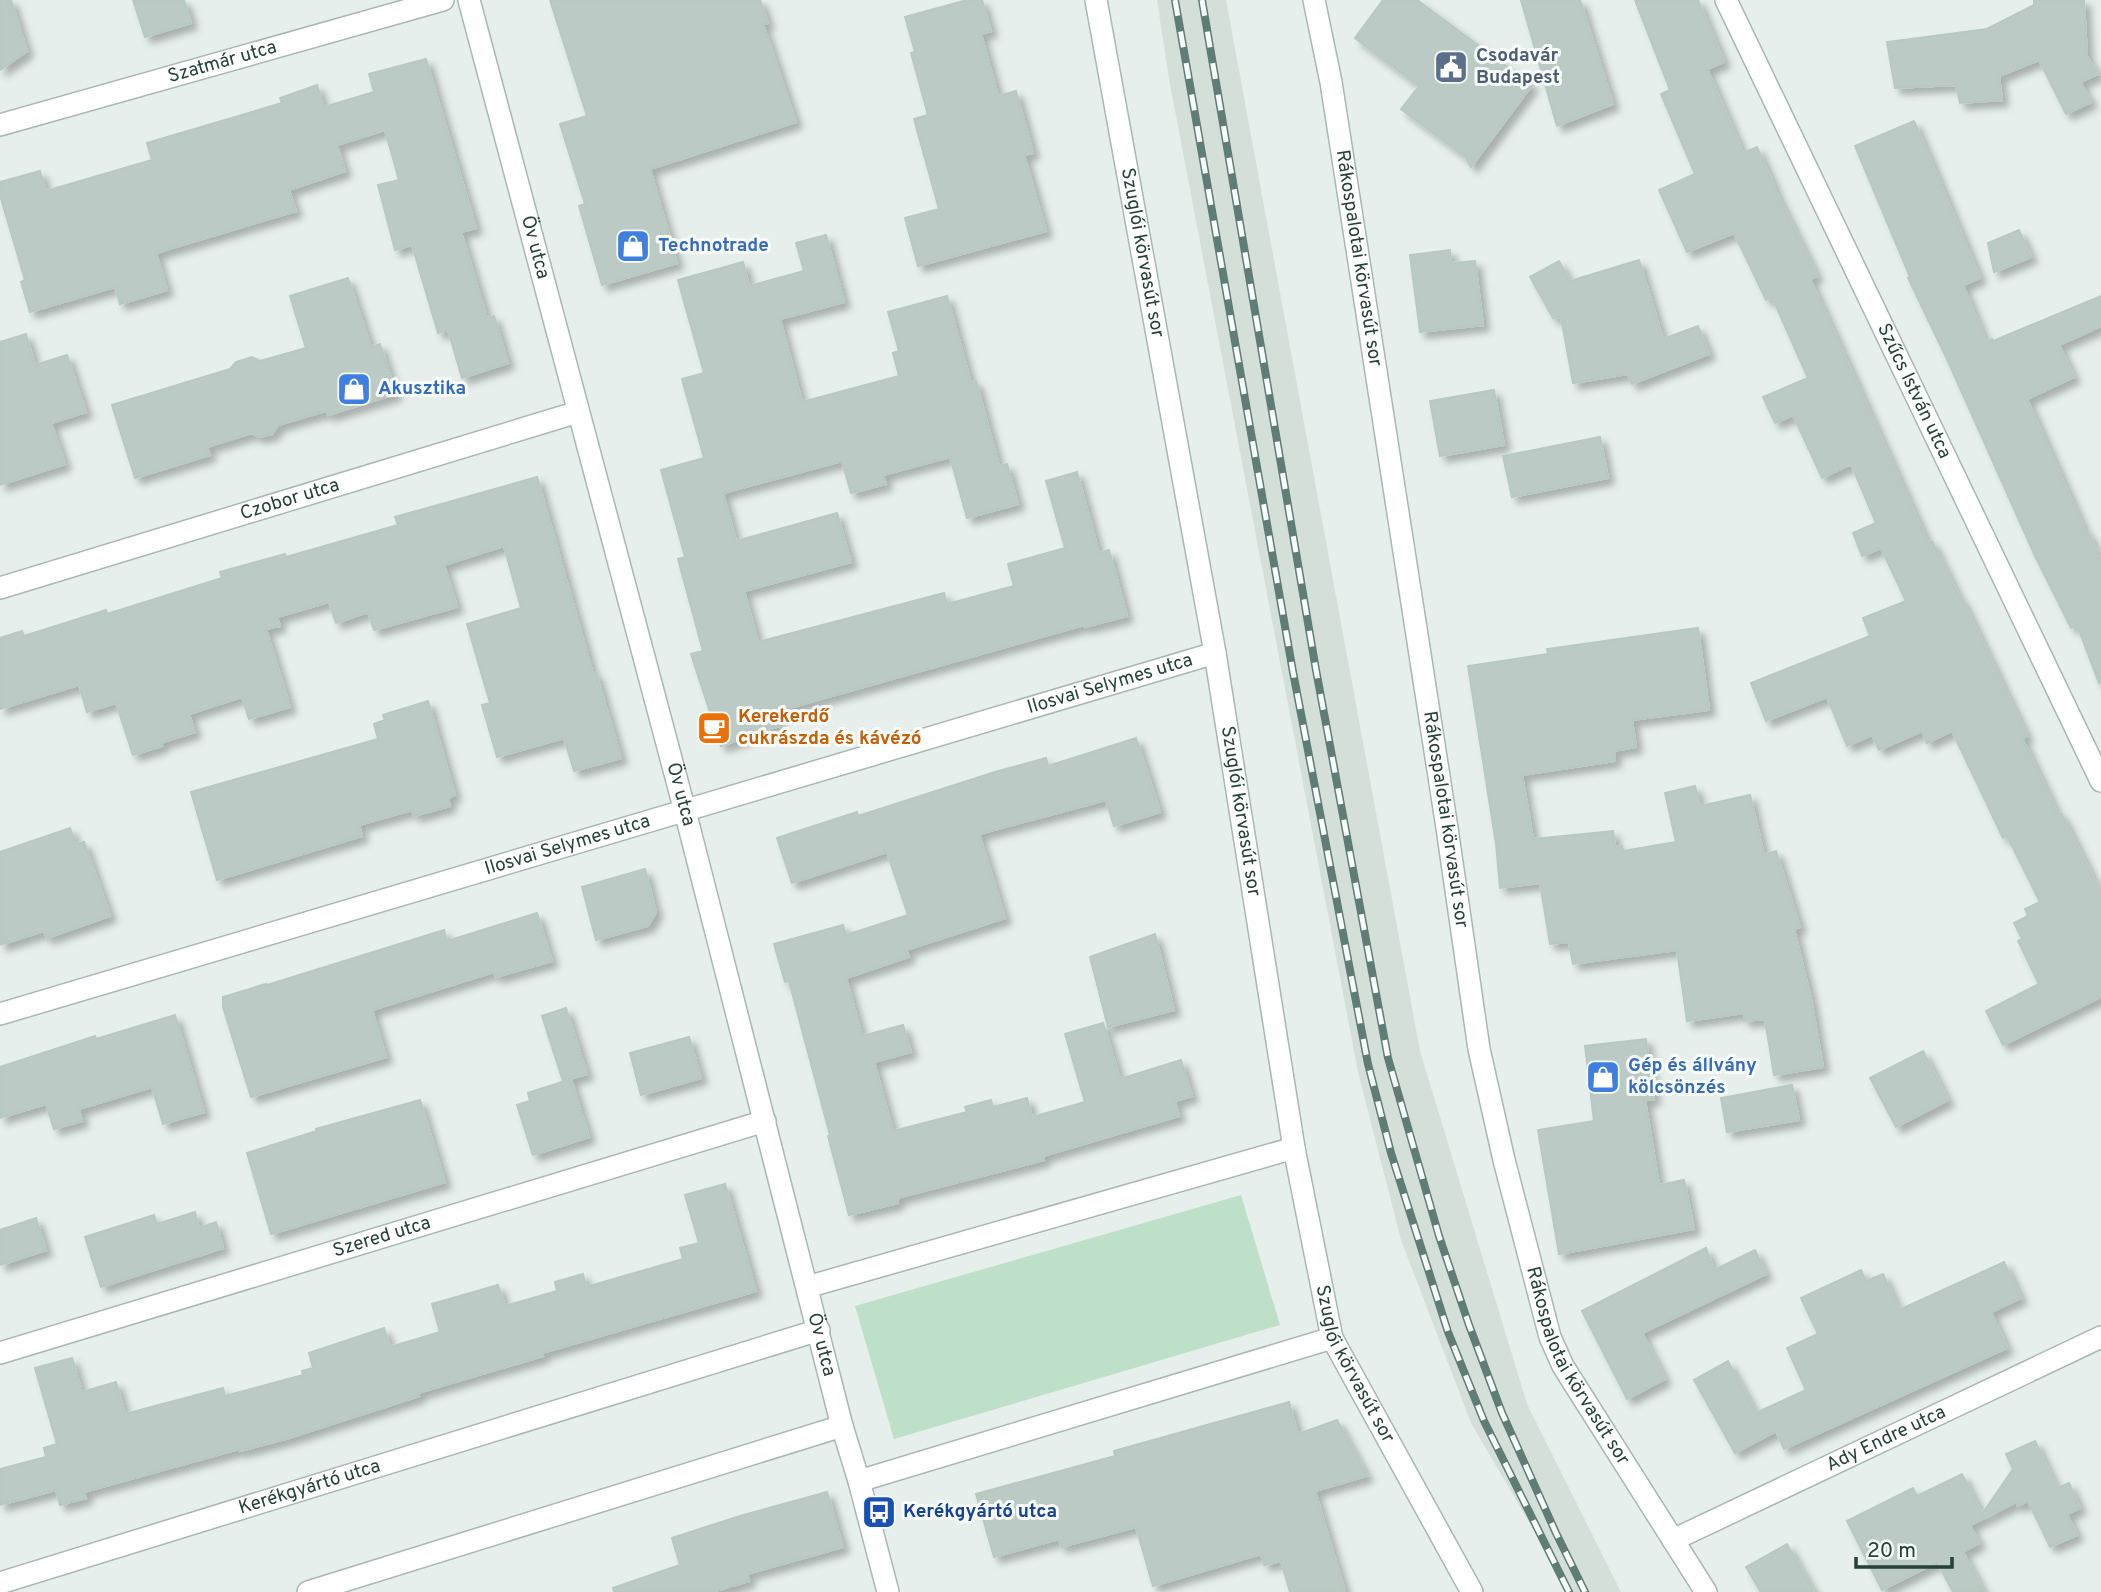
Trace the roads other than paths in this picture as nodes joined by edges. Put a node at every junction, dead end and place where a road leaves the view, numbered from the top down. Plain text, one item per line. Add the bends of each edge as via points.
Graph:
1 (443, 0) edge
2 (469, 0) edge
3 (1096, 0) edge
4 (1314, 0) edge
5 (1726, 0) edge
6 (0, 125) edge
7 (578, 412) junction
8 (0, 588) edge
9 (1215, 653) junction
10 (2101, 781) edge
11 (685, 811) junction
12 (0, 1014) edge
13 (765, 1121) junction
14 (1294, 1148) junction
15 (807, 1287) junction
16 (819, 1330) junction
17 (2101, 1337) edge
18 (1332, 1338) junction
19 (0, 1353) edge
20 (842, 1426) junction
21 (859, 1480) junction
22 (1673, 1540) junction
23 (0, 1583) edge
24 (308, 1592) edge
25 (888, 1592) edge
26 (1472, 1592) edge
27 (1706, 1592) edge

1 - 6 street, Szatmár utca
2 - 7 street, Öv utca
3 - 9 street, Szuglói körvasút sor
4 - 22 street, Rákospalotai körvasút sor via 1335,108 1479,1049 1504,1160 1550,1337 1563,1366
5 - 10 street, Szűcs István utca
7 - 8 street, Czobor utca
7 - 11 street, Öv utca
9 - 11 street, Ilosvai Selymes utca
9 - 14 street, Szuglói körvasút sor
11 - 12 street, Ilosvai Selymes utca
11 - 13 street, Öv utca
13 - 15 street, Öv utca
13 - 19 street, Szered utca
14 - 15 street
14 - 18 street, Szuglói körvasút sor
15 - 16 street, Öv utca
16 - 20 street, Öv utca
16 - 23 street, Kerékgyártó utca
17 - 22 street, Ady Endre utca
18 - 21 street
18 - 26 street, Szuglói körvasút sor
20 - 21 street, Öv utca
20 - 24 street
21 - 25 street, Öv utca
22 - 27 street, Rákospalotai körvasút sor

